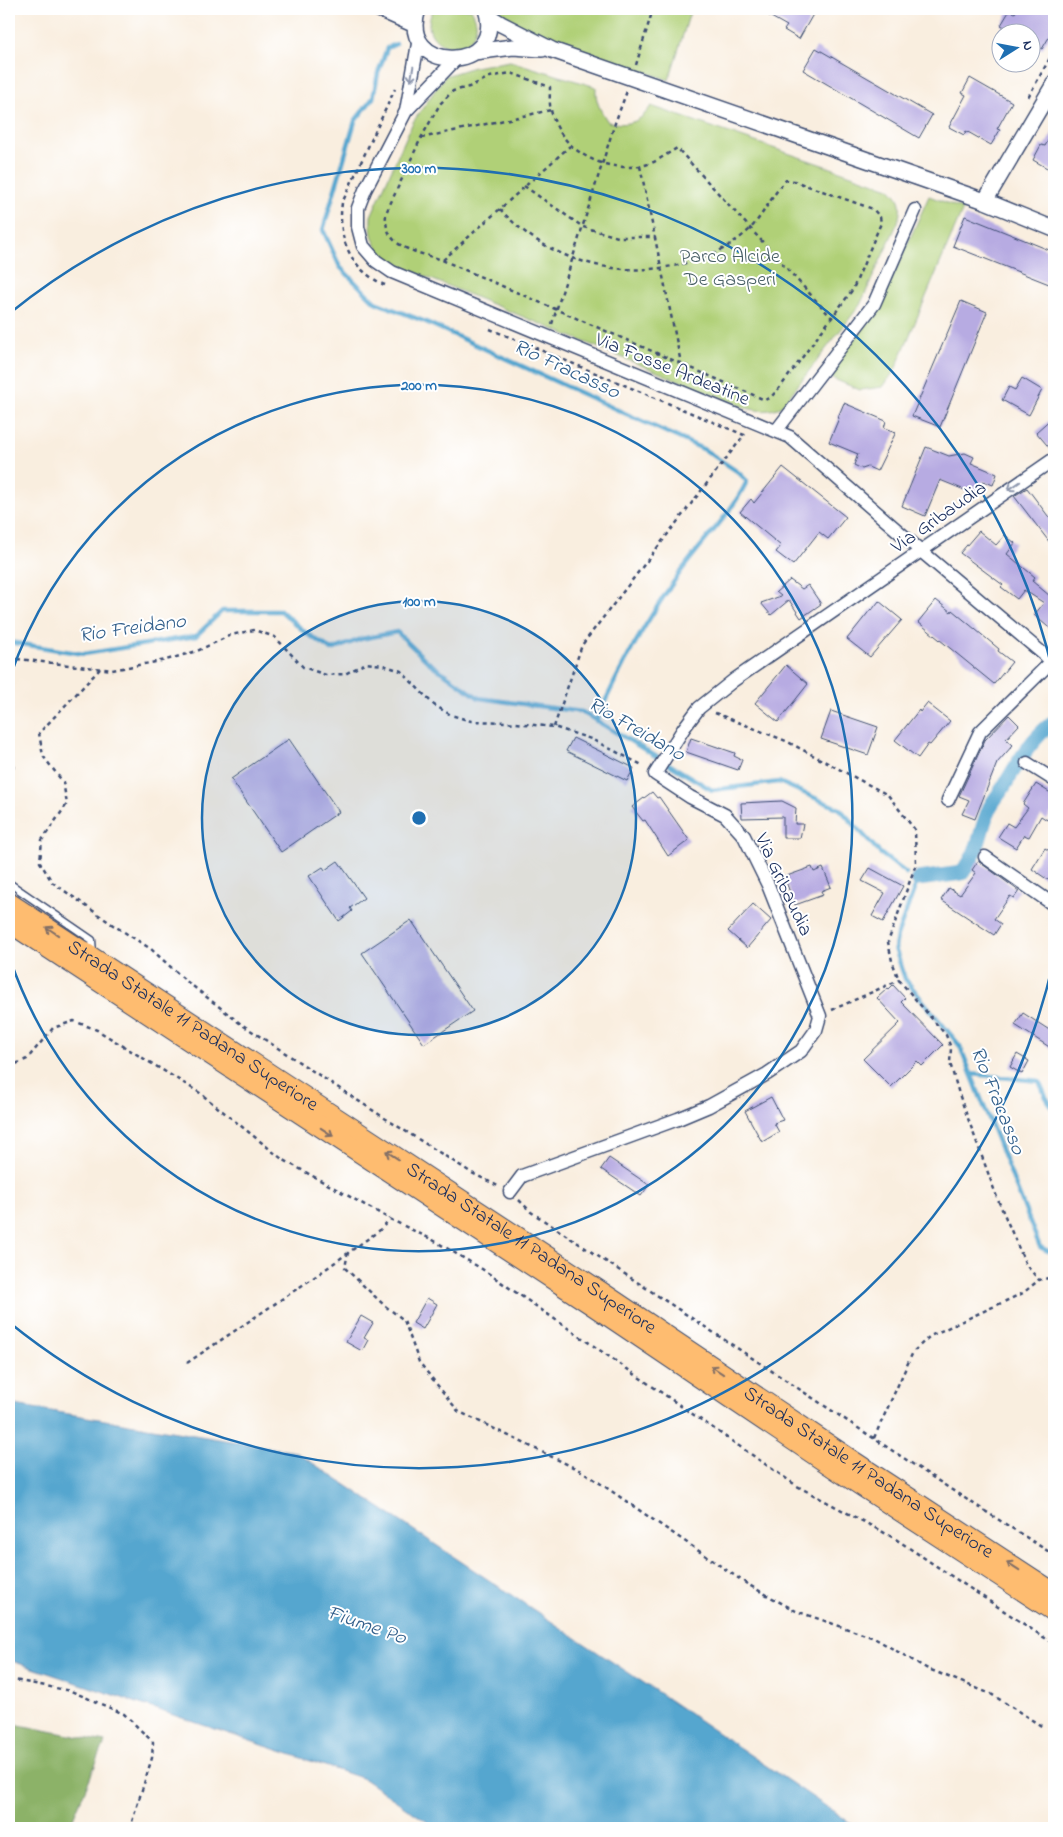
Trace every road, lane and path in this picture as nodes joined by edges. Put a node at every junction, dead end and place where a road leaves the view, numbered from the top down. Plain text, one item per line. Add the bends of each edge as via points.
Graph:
1 (379, 9) edge
2 (418, 9) edge
3 (653, 9) edge
4 (487, 12) edge
5 (417, 32) junction
6 (645, 33) dead end
7 (552, 50) junction
8 (474, 52) junction
9 (456, 59) junction
10 (399, 81) dead end
11 (1054, 84) edge
12 (551, 110) junction
13 (406, 111) junction
14 (615, 123) dead end
15 (421, 138) junction
16 (570, 146) junction
17 (602, 163) junction
18 (640, 166) junction
19 (524, 186) junction
20 (985, 201) junction
21 (500, 209) junction
22 (915, 210) dead end
23 (583, 228) junction
24 (750, 229) junction
25 (1054, 229) edge
26 (655, 237) junction
27 (572, 258) junction
28 (442, 260) junction
29 (662, 267) junction
30 (391, 287) dead end
31 (556, 309) junction
32 (831, 317) junction
33 (490, 329) dead end
34 (548, 337) junction
35 (681, 363) junction
36 (776, 431) junction
37 (1054, 459) edge
38 (920, 551) junction
39 (9, 658) edge
40 (1053, 662) edge
41 (100, 669) junction
42 (699, 708) junction
43 (554, 727) junction
44 (9, 761) edge
45 (1027, 763) dead end
46 (9, 769) edge
47 (657, 770) junction
48 (1054, 780) edge
49 (948, 800) dead end
50 (985, 857) dead end
51 (9, 884) edge
52 (9, 903) edge
53 (1054, 905) edge
54 (9, 922) edge
55 (94, 959) junction
56 (899, 980) junction
57 (820, 1016) junction
58 (9, 1067) edge
59 (510, 1192) junction
60 (390, 1219) junction
61 (348, 1252) junction
62 (1054, 1277) edge
63 (1039, 1280) junction
64 (187, 1363) dead end
65 (874, 1439) junction
66 (1054, 1555) edge
67 (1054, 1593) edge
68 (1054, 1611) edge
69 (1054, 1644) edge
70 (9, 1679) edge
71 (1044, 1727) dead end
72 (130, 1828) edge

1 - 5 street
2 - 5 street
3 - 6 path
4 - 7 street via 501,24
4 - 8 street via 486,36
5 - 9 street via 431,53
5 -> 13 street, Via Fosse Ardeatine
7 - 8 street via 513,46
7 - 20 street
8 - 9 street
9 - 13 street, Via Fosse Ardeatine
10 - 30 path via 342,203 340,219 351,259 368,275
11 - 20 street
12 - 15 path
12 - 15 path via 550,87 511,73 490,77 454,91 440,104
12 - 16 path
13 - 34 street, Via Fosse Ardeatine via 358,208 358,227 364,246 376,261 392,272
14 - 17 path
15 - 28 path via 386,213 386,222 392,239 398,244
16 - 17 path
16 - 19 path
17 - 18 path via 618,167
17 - 23 path
18 - 24 path via 676,148
18 - 26 path
19 - 21 path
19 - 23 path
20 - 25 street
21 - 27 path via 527,234
21 - 28 path
22 - 36 street via 874,304
23 - 26 path via 618,237
23 - 27 path
24 - 29 path via 730,245 708,255 684,264
24 - 32 path
24 - 32 path via 786,180 873,209 881,223 853,289
26 - 29 path
27 - 29 path via 631,270
27 - 31 path
28 - 31 path
29 - 35 path
31 - 34 path
31 - 35 path
32 - 35 path via 781,386 765,400
33 - 43 path via 744,435 582,645
34 - 36 street, Via Fosse Ardeatine
36 - 38 street, Via Fosse Ardeatine via 790,437 813,456
37 -> 38 street, Via Gribaudia
38 - 40 street, Via Fosse Ardeatine
38 - 42 street, Via Gribaudia via 734,680
39 - 41 path
40 - 49 street via 980,732
41 - 43 path via 112,670 166,660 197,652 231,635 254,630 275,637 303,667 326,675 345,674 366,664 383,665 401,670 434,705 450,715 471,721
41 - 59 path via 39,733 43,756 62,782 67,804 42,840 40,862 52,882 150,949 241,1024 472,1172
42 - 47 street, Via Gribaudia
42 - 56 path via 786,741 888,795 915,830 916,864 888,942
43 - 47 path via 591,739
44 - 46 lane
45 - 48 street
47 - 57 street, Via Gribaudia via 690,797 725,815 744,836 768,885
50 - 53 street
51 - 55 lane via 92,940
55 -> 52 highway, Strada Statale 11 Padana Superiore
54 -> 68 highway, Strada Statale 11 Padana Superiore
67 -> 55 highway, Strada Statale 11 Padana Superiore
56 - 57 path
56 - 63 path via 946,1035 959,1094 998,1200 1026,1265
57 - 59 street via 816,1030 800,1051 767,1074 678,1119 522,1176
58 - 60 path via 27,1059 53,1028 74,1022 97,1030 200,1093 282,1159
59 - 65 path via 531,1212
60 - 61 path
60 - 69 path via 482,1270 797,1486 894,1538
61 - 64 path
61 - 71 path via 345,1268 404,1320 419,1362 458,1411 586,1474 746,1584 788,1607 874,1638 926,1668 991,1694
62 - 63 path
63 - 65 path via 1022,1293 930,1336 913,1352
65 - 66 path
70 - 72 path via 70,1691 124,1714 153,1742 152,1758

